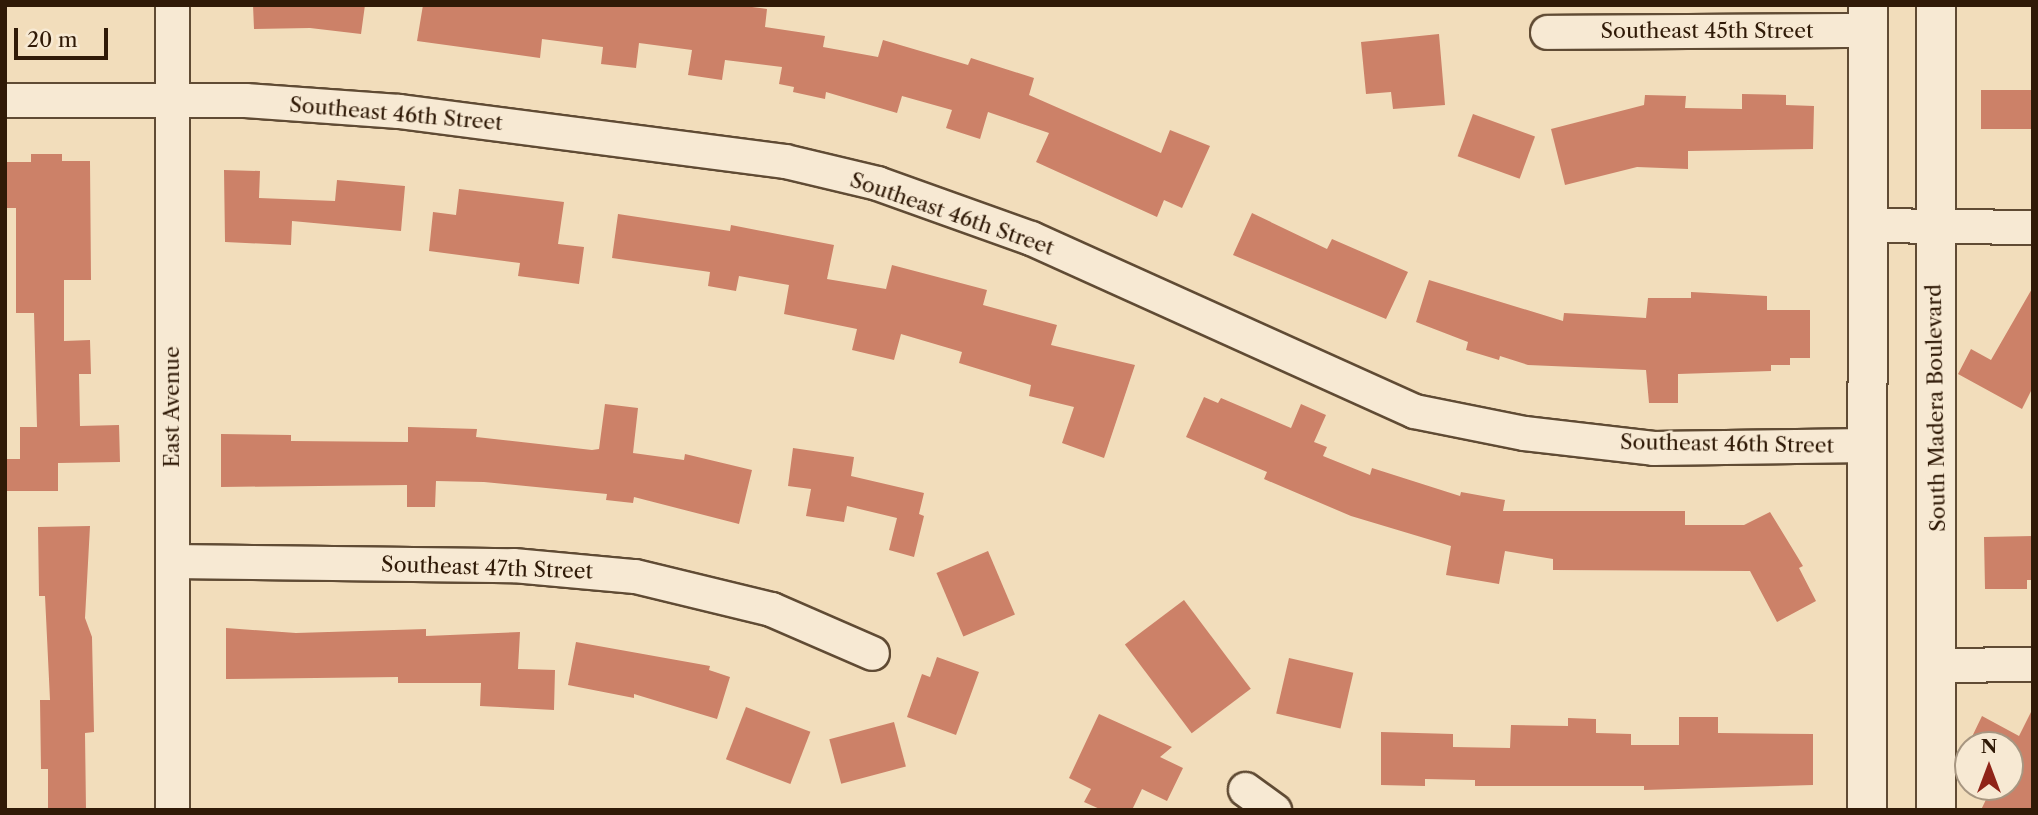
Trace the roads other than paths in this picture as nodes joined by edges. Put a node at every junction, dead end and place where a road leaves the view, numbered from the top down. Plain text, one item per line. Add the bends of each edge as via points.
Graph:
1 (172, 5) edge
2 (1936, 5) edge
3 (1868, 18) edge
4 (1547, 32) dead end
5 (5, 100) edge
6 (172, 100) junction
7 (1869, 226) junction
8 (1934, 226) junction
9 (2033, 227) edge
10 (1867, 445) junction
11 (172, 561) junction
12 (872, 653) dead end
13 (1938, 664) junction
14 (2033, 664) edge
15 (1245, 789) dead end
16 (172, 810) edge
17 (1274, 810) edge
18 (1867, 810) edge
19 (1936, 810) edge

1 - 6 street, East Avenue
2 - 8 street, South Madera Boulevard
3 - 4 street, Southeast 45th Street
3 - 7 street
5 - 6 street, Southeast 46th Street
6 - 10 street, Southeast 46th Street via 245,100 399,111 785,161 877,183 1031,238 1414,411 1524,433 1653,448
6 - 11 street, East Avenue
7 - 8 street
7 - 10 street
8 - 9 street
8 - 13 street, South Madera Boulevard
10 - 18 street
11 - 12 street, Southeast 47th Street via 513,565 635,576 771,609
11 - 16 street, East Avenue
13 - 14 street
13 - 19 street, South Madera Boulevard
15 - 17 street

